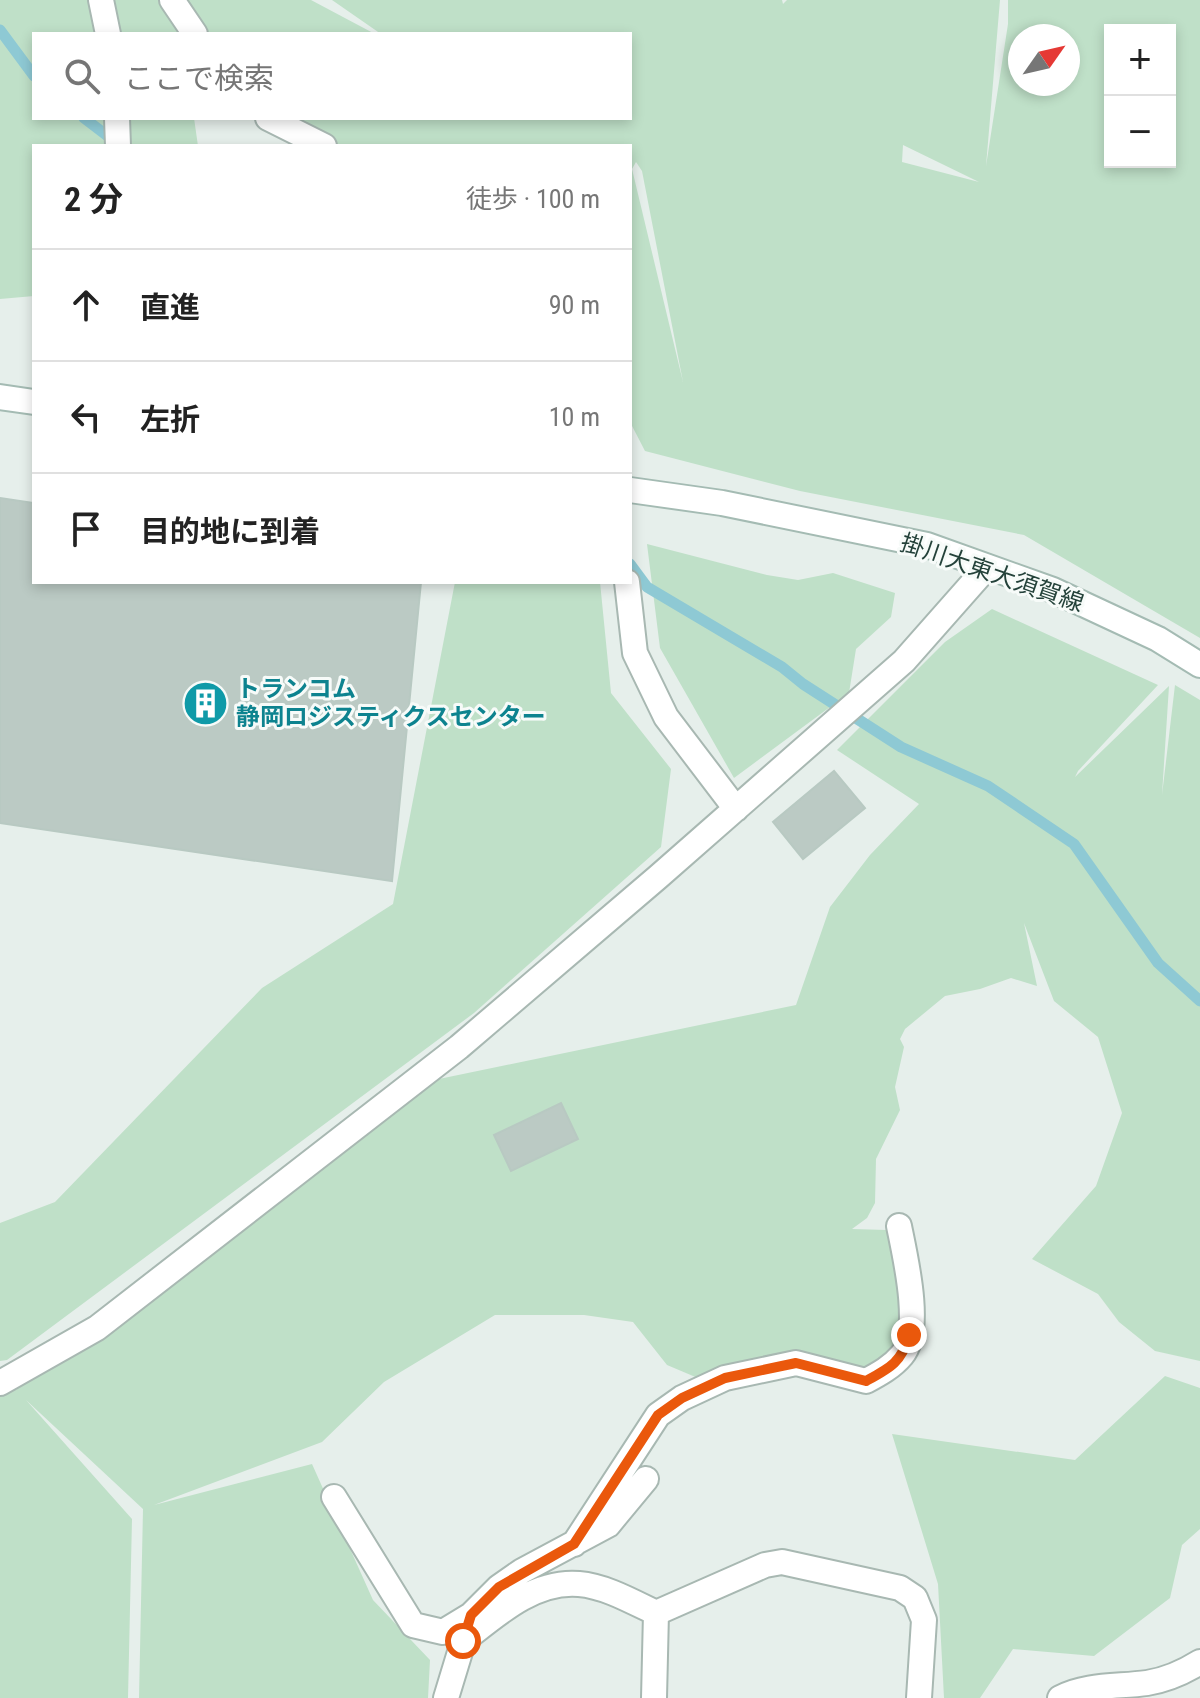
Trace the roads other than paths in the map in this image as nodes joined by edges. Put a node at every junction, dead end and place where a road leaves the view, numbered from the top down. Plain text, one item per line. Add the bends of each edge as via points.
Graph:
1 (101, 0) edge
2 (172, 0) edge
3 (108, 32) edge
4 (194, 32) edge
5 (117, 120) edge
6 (272, 120) edge
7 (118, 144) edge
8 (320, 144) edge
9 (0, 397) edge
10 (32, 402) edge
11 (632, 490) edge
12 (987, 567) junction
13 (627, 584) edge
14 (1200, 665) edge
15 (736, 809) junction
16 (899, 1226) dead end
17 (0, 1383) edge
18 (646, 1479) dead end
19 (334, 1497) dead end
20 (574, 1544) junction
21 (656, 1613) junction
22 (471, 1615) junction
23 (463, 1641) junction
24 (1200, 1662) edge
25 (446, 1698) edge
26 (654, 1698) edge
27 (919, 1698) edge
28 (1060, 1698) edge

1 - 3 street
2 - 4 street
5 - 7 street
6 - 8 street
9 - 10 street
11 - 12 street, 掛川大東大須賀線 via 927,545
12 - 14 street, 掛川大東大須賀線 via 1066,596
12 - 15 street via 904,661
13 - 15 street via 635,653 647,679 666,717
15 - 17 street via 434,1066 97,1328
16 - 20 street via 912,1310 904,1353 866,1381 796,1363 725,1378 682,1398 658,1415
18 - 20 street via 608,1525
19 - 22 street via 413,1625 443,1632
20 - 22 street via 499,1587
21 - 23 street via 579,1584 549,1588 523,1597
21 - 26 street
21 - 27 street via 782,1562 900,1588 915,1598 924,1620
22 - 23 street
23 - 25 street
24 - 28 street via 1150,1683 1100,1687

